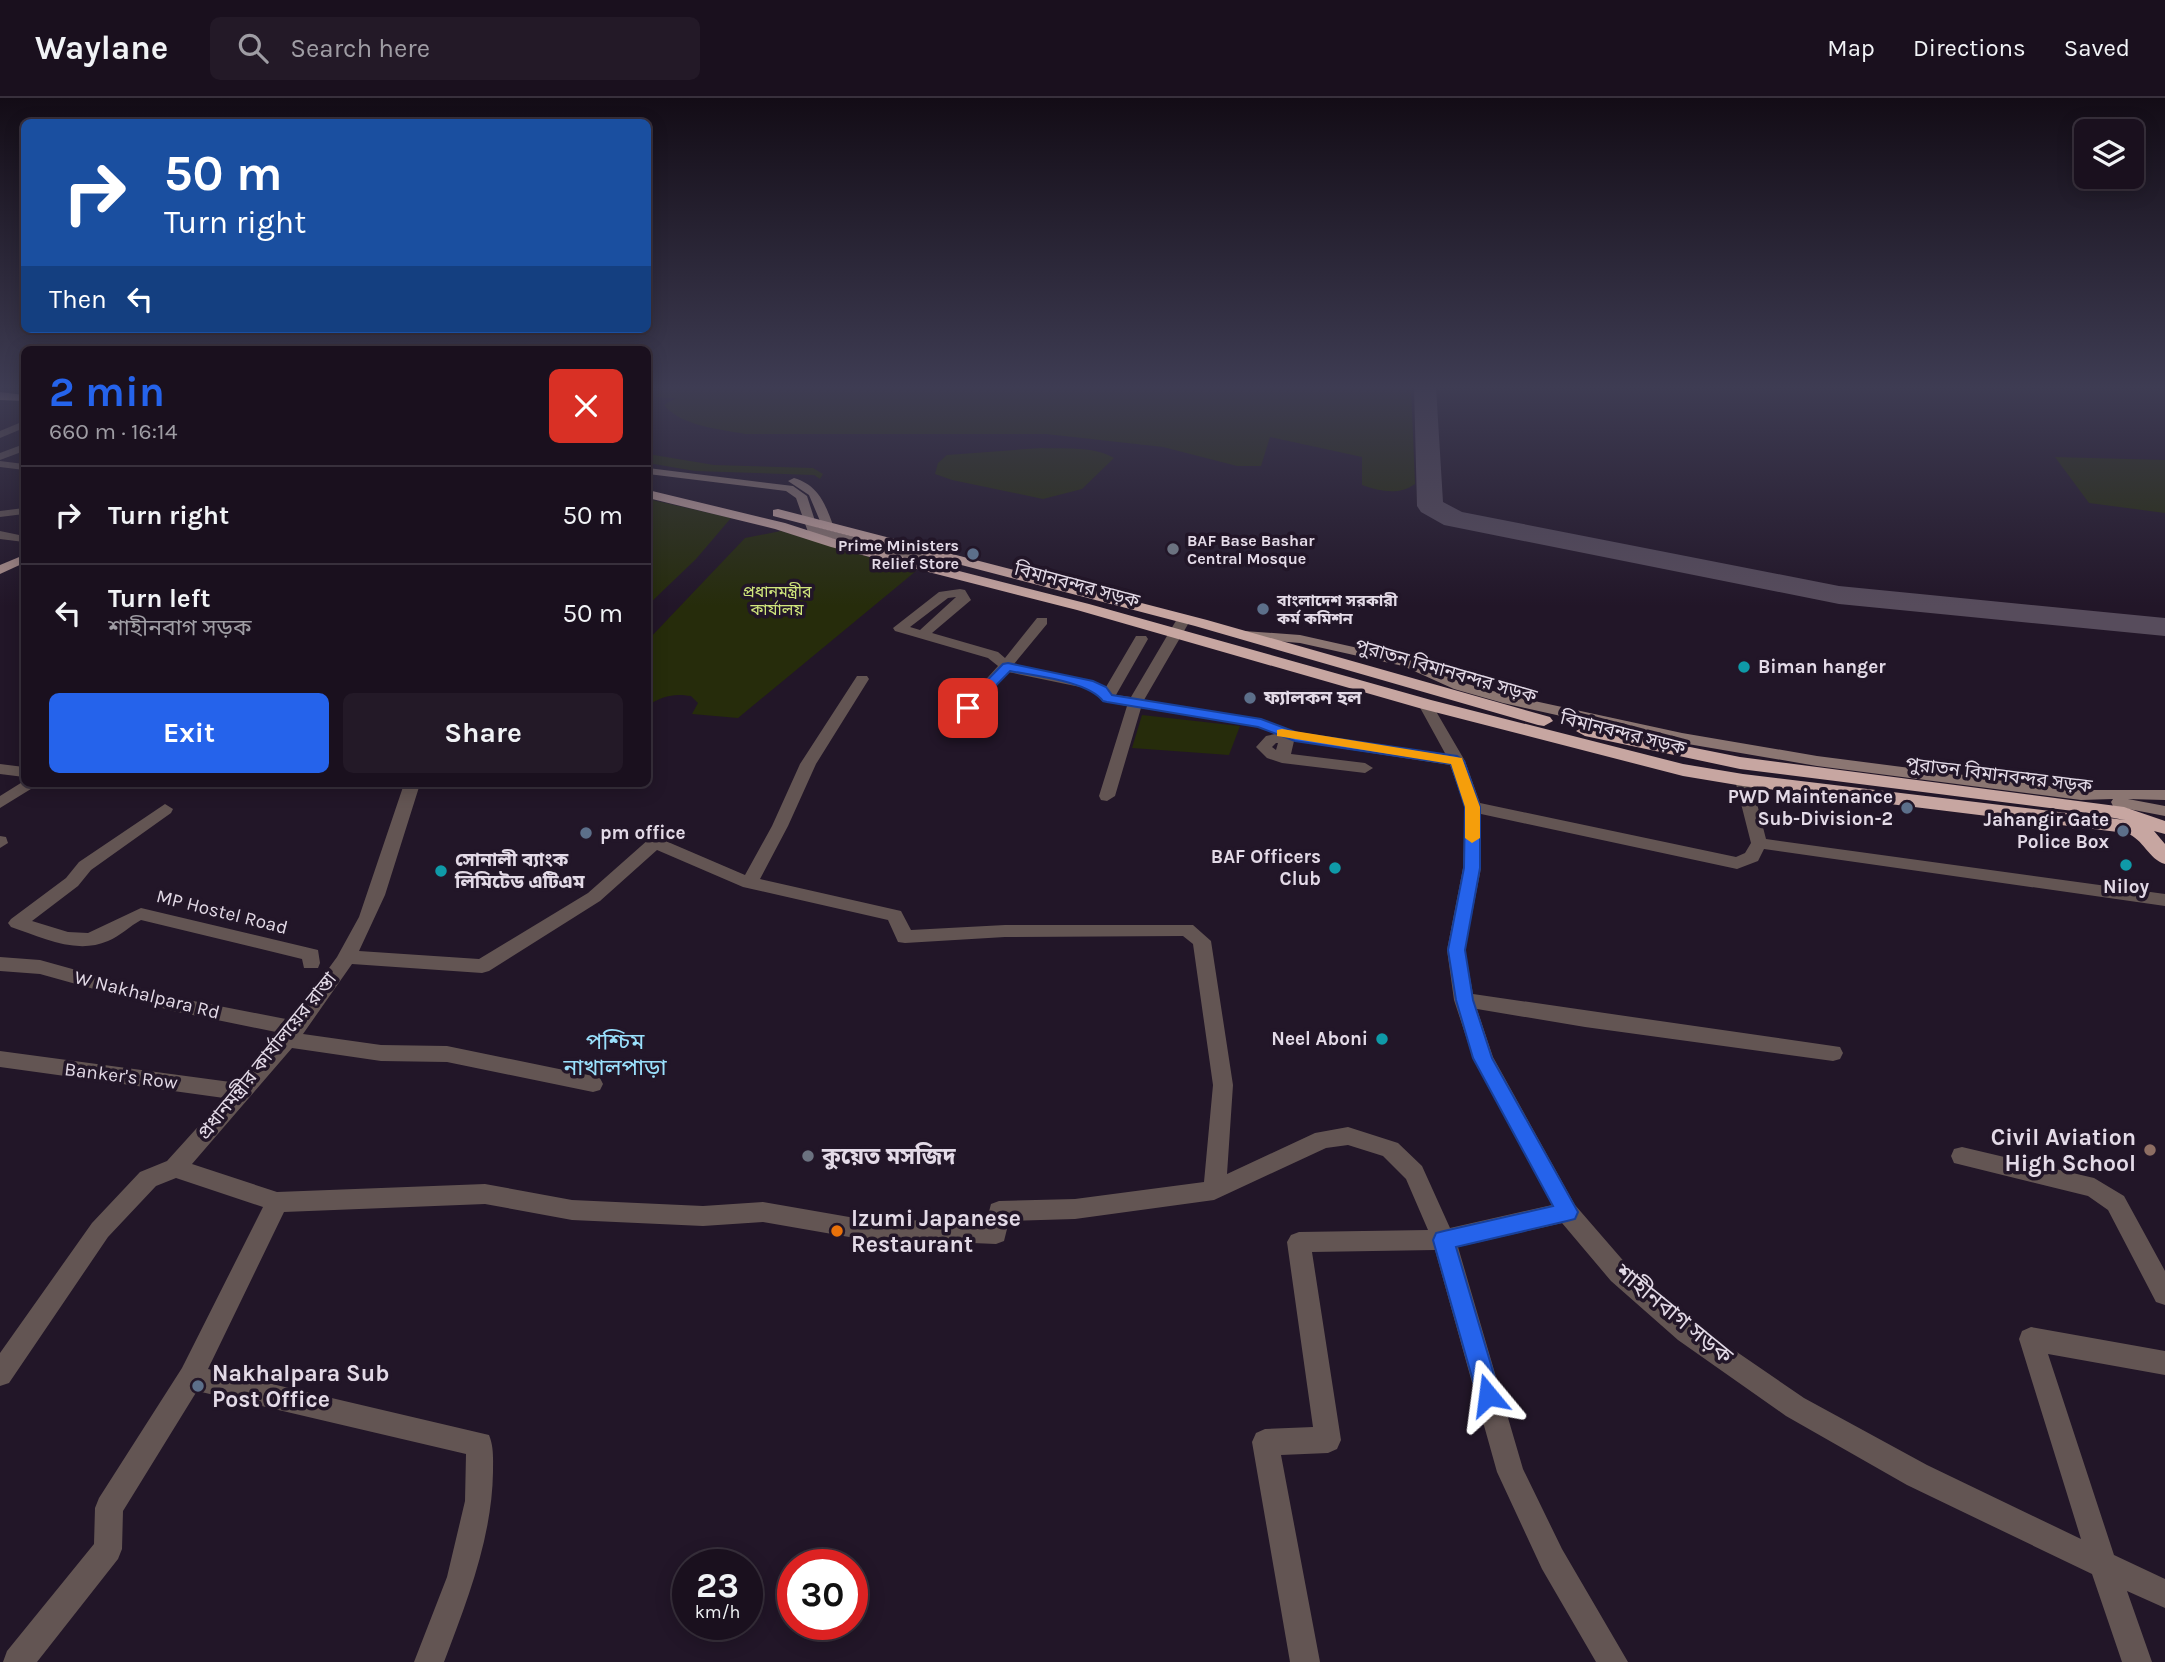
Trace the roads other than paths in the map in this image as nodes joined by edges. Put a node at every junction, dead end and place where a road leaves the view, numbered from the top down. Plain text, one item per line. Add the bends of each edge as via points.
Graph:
1 (0, 464) edge
2 (21, 467) edge
3 (651, 470) edge
4 (651, 470) edge
5 (651, 485) edge
6 (651, 495) edge
7 (759, 508) junction
8 (21, 511) edge
9 (0, 514) edge
10 (745, 517) junction
11 (800, 518) junction
12 (827, 525) junction
13 (780, 526) junction
14 (0, 535) edge
15 (21, 538) edge
16 (21, 560) edge
17 (21, 569) edge
18 (0, 570) edge
19 (942, 571) junction
20 (0, 578) edge
21 (975, 580) junction
22 (960, 593) junction
23 (1042, 621) dead end
24 (1188, 629) junction
25 (923, 634) junction
26 (1244, 635) junction
27 (1142, 639) dead end
28 (1008, 667) junction
29 (862, 679) dead end
30 (1107, 698) junction
31 (1135, 704) junction
32 (1425, 704) junction
33 (953, 724) dead end
34 (1288, 736) junction
35 (1400, 752) junction
36 (1457, 761) junction
37 (0, 769) edge
38 (21, 772) edge
39 (1744, 780) junction
40 (26, 787) edge
41 (411, 787) edge
42 (2081, 795) junction
43 (2165, 795) edge
44 (1107, 796) dead end
45 (0, 803) edge
46 (1473, 807) junction
47 (165, 809) dead end
48 (2152, 823) edge
49 (1759, 843) junction
50 (2165, 857) edge
51 (749, 883) junction
52 (2165, 900) edge
53 (346, 957) junction
54 (311, 963) dead end
55 (0, 964) edge
56 (1464, 1000) junction
57 (290, 1033) junction
58 (1833, 1053) dead end
59 (0, 1059) edge
60 (593, 1084) dead end
61 (242, 1092) junction
62 (1962, 1156) dead end
63 (175, 1168) junction
64 (1214, 1190) junction
65 (277, 1202) junction
66 (1567, 1212) junction
67 (1444, 1240) junction
68 (2165, 1294) edge
69 (2165, 1363) edge
70 (0, 1374) edge
71 (191, 1377) junction
72 (2103, 1564) junction
73 (2165, 1594) edge
74 (18, 1662) edge
75 (429, 1662) edge
76 (1306, 1662) edge
77 (1613, 1662) edge
78 (2137, 1662) edge

1 - 2 street
3 - 11 main road via 789,488 806,506
4 - 12 main road via 797,482 815,494
5 - 7 highway, পুরাতন বিমানবন্দর সড়ক
6 - 10 highway, বিমানবন্দর সড়ক
7 - 10 highway
7 - 11 highway, পুরাতন বিমানবন্দর সড়ক
8 - 9 street
10 - 13 highway, বিমানবন্দর সড়ক
11 - 12 highway, পুরাতন বিমানবন্দর সড়ক
11 - 13 highway
11 - 19 main road, বিমানবন্দর সড়ক via 818,531 925,560
12 - 24 highway, পুরাতন বিমানবন্দর সড়ক
13 - 19 highway, বিমানবন্দর সড়ক
14 - 15 street
16 - 18 main road
17 - 20 main road
19 - 21 highway, বিমানবন্দর সড়ক
21 - 22 street
21 - 24 highway, বিমানবন্দর সড়ক
22 - 25 street via 964,600
22 - 25 street via 944,595 900,628
23 - 28 street
24 - 26 highway, পুরাতন বিমানবন্দর সড়ক
24 - 31 street
24 - 32 highway, বিমানবন্দর সড়ক
25 - 28 street via 993,655
26 - 42 main road via 1300,639 1393,660 1469,689 1618,726 1817,761
26 - 48 highway, পুরাতন বিমানবন্দর সড়ক via 1537,719 1678,752 1845,778 2081,806
27 - 30 street
28 - 30 street via 1089,684
28 - 33 street
29 - 51 street via 808,764
30 - 31 street
31 - 34 street via 1261,723
31 - 44 street
32 - 36 street, শাহীনবাগ সড়ক
32 - 39 highway, বিমানবন্দর সড়ক via 1608,752
34 - 35 street
34 - 35 street via 1282,758 1362,774 1367,763
35 - 36 street
36 - 46 street, শাহীনবাগ সড়ক
37 - 38 street
39 - 48 highway, বিমানবন্দর সড়ক
39 - 49 street
40 - 45 street
41 - 53 street, প্রধানমন্ত্রীর কার্যালয়ের রাস্তা via 378,891
42 - 43 main road
42 - 48 main road
46 - 49 street via 1737,863 1752,858
46 - 56 street, শাহীনবাগ সড়ক via 1472,868 1456,950
47 - 54 street, MP Hostel Road via 85,866 72,882 17,923 71,939 98,938 129,916 141,914 311,955
48 - 50 highway
49 - 52 street
51 - 53 street via 655,843 594,897 482,966
51 - 64 street via 895,915 905,937 1004,931 1187,930 1202,941 1223,1084
53 - 57 street, প্রধানমন্ত্রীর কার্যালয়ের রাস্তা
55 - 57 street, W Nakhalpara Rd via 40,967
56 - 58 street
56 - 66 street, শাহীনবাগ সড়ক via 1483,1058
57 - 60 street, W Nakhalpara Rd via 381,1053 447,1054
57 - 61 street, প্রধানমন্ত্রীর কার্যালয়ের রাস্তা
59 - 61 street, Banker's Row
61 - 63 street, প্রধানমন্ত্রীর কার্যালয়ের রাস্তা
62 - 68 street via 2104,1193 2116,1203
63 - 65 street
63 - 70 street via 148,1179 100,1230
64 - 65 street via 1074,1209 999,1211 996,1234 855,1228 763,1212 703,1216 572,1210 485,1194
64 - 67 street via 1323,1139 1348,1136 1371,1141 1390,1149 1414,1173
65 - 71 street
66 - 67 street
66 - 72 street, শাহীনবাগ সড়ক via 1619,1273 1687,1332 1795,1407 1917,1475
67 - 76 street via 1299,1242 1328,1440 1265,1443
67 - 77 street via 1511,1472 1552,1559
69 - 72 street via 2031,1339
71 - 74 street via 109,1508 108,1549
71 - 75 street via 480,1444 480,1501 461,1577
72 - 73 street, শাহীনবাগ সড়ক
72 - 78 street

